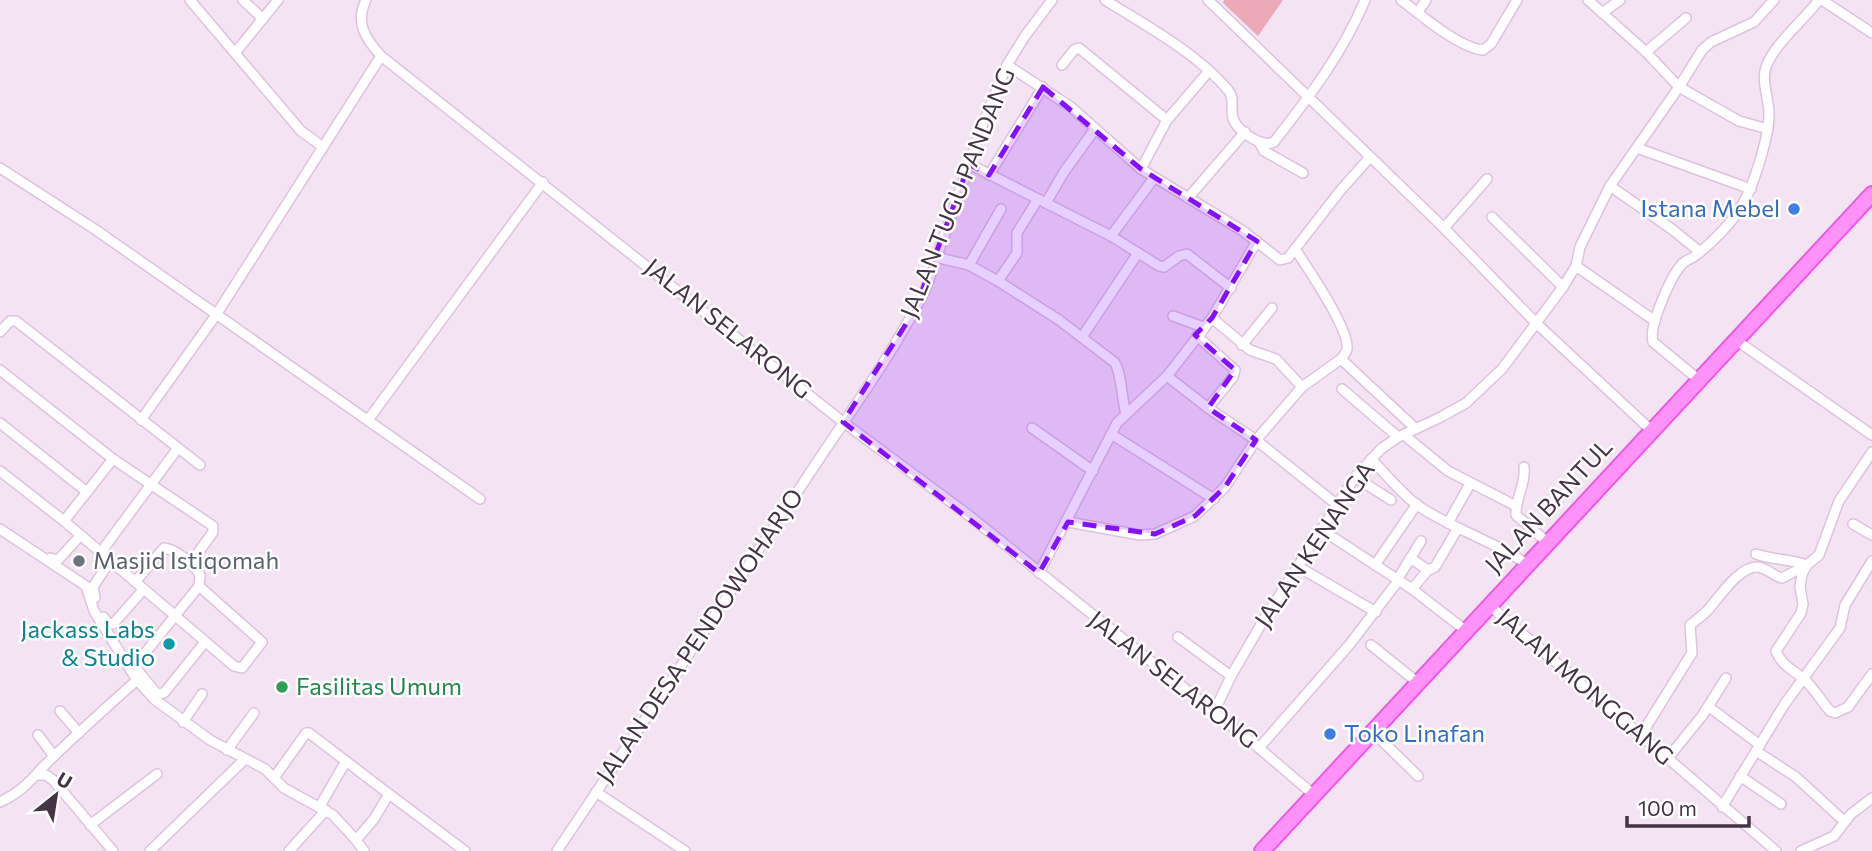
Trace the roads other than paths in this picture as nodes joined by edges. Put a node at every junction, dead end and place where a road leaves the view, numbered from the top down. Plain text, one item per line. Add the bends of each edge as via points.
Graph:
1 (190, 0) edge
2 (243, 0) edge
3 (278, 0) edge
4 (1052, 0) edge
5 (1105, 0) edge
6 (1208, 0) edge
7 (1365, 0) edge
8 (1401, 0) edge
9 (1426, 0) edge
10 (1517, 0) edge
11 (1588, 0) edge
12 (1620, 0) edge
13 (1774, 0) edge
14 (1820, 0) edge
15 (363, 1) edge
16 (1418, 12) junction
17 (1602, 13) junction
18 (1686, 18) dead end
19 (263, 19) junction
20 (1872, 33) edge
21 (1646, 51) junction
22 (235, 53) junction
23 (381, 55) junction
24 (1007, 65) junction
25 (1062, 65) dead end
26 (1209, 71) junction
27 (1043, 87) junction
28 (1679, 87) junction
29 (1308, 98) junction
30 (1167, 120) junction
31 (1768, 129) junction
32 (1095, 130) junction
33 (1245, 132) junction
34 (1259, 142) junction
35 (323, 147) junction
36 (1637, 148) junction
37 (1370, 158) junction
38 (969, 164) junction
39 (0, 168) edge
40 (1141, 169) junction
41 (1303, 173) dead end
42 (989, 175) junction
43 (1154, 178) junction
44 (1487, 179) dead end
45 (543, 182) junction
46 (1611, 186) junction
47 (1751, 189) junction
48 (1872, 194) edge
49 (1188, 198) junction
50 (1042, 201) junction
51 (1001, 209) dead end
52 (1492, 217) dead end
53 (1444, 228) junction
54 (1111, 236) junction
55 (1257, 242) junction
56 (1295, 249) junction
57 (1700, 252) junction
58 (1138, 253) junction
59 (935, 257) junction
60 (969, 265) junction
61 (1576, 266) junction
62 (999, 281) junction
63 (1563, 287) junction
64 (1231, 288) junction
65 (1272, 308) dead end
66 (216, 315) junction
67 (1173, 316) dead end
68 (1212, 318) junction
69 (1655, 321) junction
70 (1537, 324) junction
71 (1203, 327) junction
72 (0, 332) edge
73 (1197, 336) junction
74 (1082, 337) junction
75 (1736, 340) junction
76 (1242, 345) junction
77 (1341, 359) junction
78 (0, 370) edge
79 (1167, 376) junction
80 (1699, 380) junction
81 (1302, 387) junction
82 (1342, 389) dead end
83 (1208, 408) junction
84 (1126, 414) junction
85 (141, 420) junction
86 (368, 420) junction
87 (843, 422) junction
88 (0, 423) edge
89 (1648, 427) junction
90 (1032, 428) dead end
91 (1416, 429) junction
92 (1111, 434) junction
93 (1872, 435) edge
94 (1401, 436) junction
95 (1256, 440) junction
96 (178, 447) junction
97 (1872, 452) edge
98 (113, 459) junction
99 (1371, 459) junction
100 (200, 464) dead end
101 (1524, 467) dead end
102 (0, 471) edge
103 (1093, 471) junction
104 (1355, 477) junction
105 (1470, 484) junction
106 (152, 486) junction
107 (87, 492) junction
108 (480, 499) dead end
109 (1214, 499) junction
110 (1391, 500) dead end
111 (1336, 504) junction
112 (1417, 504) junction
113 (1516, 506) junction
114 (64, 521) junction
115 (1068, 522) junction
116 (0, 523) edge
117 (1448, 523) junction
118 (1853, 524) dead end
119 (1458, 528) junction
120 (0, 529) edge
121 (1322, 530) junction
122 (80, 536) junction
123 (1872, 536) edge
124 (1421, 541) dead end
125 (1547, 542) junction
126 (101, 552) junction
127 (1756, 554) dead end
128 (1410, 558) junction
129 (110, 561) junction
130 (1872, 561) edge
131 (190, 564) junction
132 (1527, 564) junction
133 (1375, 565) junction
134 (1807, 565) junction
135 (1297, 566) junction
136 (1428, 570) junction
137 (1040, 573) junction
138 (1397, 580) junction
139 (135, 582) junction
140 (199, 586) junction
141 (1412, 589) junction
142 (143, 590) junction
143 (1489, 605) junction
144 (1376, 611) junction
145 (174, 615) junction
146 (1465, 630) junction
147 (1178, 637) dead end
148 (205, 642) junction
149 (1371, 646) dead end
150 (1872, 674) edge
151 (1231, 676) junction
152 (1726, 678) dead end
153 (1804, 679) junction
154 (136, 680) junction
155 (1417, 682) junction
156 (202, 694) dead end
157 (1709, 707) junction
158 (60, 711) dead end
159 (1214, 712) junction
160 (254, 713) dead end
161 (183, 722) junction
162 (1372, 731) junction
163 (79, 733) junction
164 (38, 735) dead end
165 (1641, 735) junction
166 (1259, 748) junction
167 (1758, 748) junction
168 (227, 750) junction
169 (54, 756) junction
170 (1668, 758) junction
171 (245, 759) junction
172 (346, 761) junction
173 (157, 774) dead end
174 (37, 775) junction
175 (1418, 776) dead end
176 (1740, 776) junction
177 (274, 778) junction
178 (596, 792) junction
179 (389, 794) junction
180 (1314, 795) junction
181 (1872, 797) edge
182 (0, 802) edge
183 (1781, 804) dead end
184 (1722, 807) junction
185 (323, 808) junction
186 (1845, 822) junction
187 (90, 825) junction
188 (356, 840) junction
189 (113, 851) edge
190 (150, 851) edge
191 (289, 851) edge
192 (364, 851) edge
193 (465, 851) edge
194 (558, 851) edge
195 (685, 851) edge
196 (1262, 851) edge
197 (1776, 851) edge
198 (1801, 851) edge

1 - 22 street
2 - 19 street
3 - 19 street
4 - 24 street, JALAN TUGU PANDANG
5 - 26 street
6 - 29 street
7 - 29 street via 1350,33
8 - 16 street
9 - 16 street
10 - 16 street via 1483,50
11 - 17 street
12 - 17 street
13 - 28 street, JALAN KENANGA via 1754,22 1705,46
14 - 20 street
14 - 31 street via 1766,66
15 - 23 street, JALAN SELARONG via 364,34
17 - 21 street
18 - 21 street
19 - 22 street
21 - 28 street
22 - 35 street via 301,131
23 - 35 street
23 - 45 street, JALAN SELARONG
24 - 27 street
24 - 38 street, JALAN TUGU PANDANG
25 - 30 street via 1079,48
26 - 30 street
26 - 33 street via 1230,92 1234,121
27 - 32 street
27 - 42 street
28 - 31 street via 1727,116
28 - 36 street, JALAN KENANGA
29 - 34 street via 1274,142
29 - 37 street
30 - 40 street
31 - 47 street
32 - 40 street
32 - 50 street
33 - 34 street
33 - 49 street
34 - 41 street via 1264,151
35 - 66 street
36 - 46 street, JALAN KENANGA
36 - 47 street
37 - 53 street
37 - 56 street
38 - 42 street
38 - 59 street, JALAN TUGU PANDANG
39 - 66 street
40 - 43 street
42 - 50 street
43 - 49 street
43 - 54 street
44 - 53 street
45 - 86 street
45 - 87 street, JALAN SELARONG
46 - 57 street
46 - 61 street, JALAN KENANGA via 1580,247
47 - 57 street via 1731,220
48 - 75 main road, JALAN BANTUL
49 - 55 street
50 - 54 street
50 - 62 street via 1017,233 1017,253
51 - 60 street
52 - 63 street
53 - 70 street
54 - 58 street
55 - 56 street via 1280,260 1286,260
55 - 64 street
56 - 77 street via 1347,344
57 - 69 street via 1681,265
58 - 64 street via 1164,267 1187,254
58 - 74 street
59 - 60 street
59 - 87 street, JALAN TUGU PANDANG via 915,310
60 - 62 street
61 - 63 street, JALAN KENANGA
61 - 69 street
62 - 74 street
63 - 70 street, JALAN KENANGA
64 - 68 street
65 - 76 street
66 - 85 street
66 - 86 street
67 - 71 street
68 - 71 street
68 - 76 street
69 - 80 street via 1653,342
70 - 89 street
70 - 91 street, JALAN KENANGA via 1502,369 1466,403
71 - 73 street
72 - 85 street via 16,321
73 - 79 street
73 - 83 street via 1235,370
74 - 84 street via 1118,365
75 - 80 main road, JALAN BANTUL
75 - 93 street
76 - 81 street via 1276,359
77 - 81 street
77 - 91 street
78 - 98 street
79 - 83 street
79 - 84 street
80 - 89 main road, JALAN BANTUL
81 - 95 street
82 - 94 street
83 - 95 street
84 - 92 street
85 - 96 street
86 - 108 street
87 - 137 street, JALAN SELARONG
87 - 178 street, JALAN DESA PENDOWOHARJO
88 - 107 street
89 - 125 main road, JALAN BANTUL
90 - 103 street
91 - 94 street, JALAN KENANGA
92 - 103 street
92 - 109 street
94 - 99 street, JALAN KENANGA
94 - 105 street
95 - 109 street
95 - 111 street
96 - 100 street
96 - 106 street
97 - 134 street via 1839,501 1819,555
98 - 106 street
98 - 107 street
99 - 104 street, JALAN KENANGA
99 - 112 street
101 - 113 street
102 - 114 street
103 - 115 street
104 - 110 street
104 - 111 street, JALAN KENANGA
105 - 113 street
105 - 117 street
106 - 126 street
106 - 131 street via 213,526 214,532
107 - 114 street
109 - 115 street via 1195,516 1155,534
111 - 121 street, JALAN KENANGA
112 - 117 street
112 - 133 street
113 - 125 street via 1516,515
114 - 122 street
115 - 137 street
116 - 122 street via 53,560 63,556
117 - 119 street
118 - 123 street
119 - 132 street
119 - 136 street via 1435,567
120 - 154 street via 86,586 94,611
121 - 133 street
121 - 135 street, JALAN KENANGA
122 - 126 street
124 - 128 street
125 - 132 main road, JALAN BANTUL
126 - 129 street
127 - 134 street
128 - 136 street
128 - 138 street
129 - 139 street
129 - 142 street via 93,592 107,622 115,623
130 - 153 street via 1845,605 1840,628
131 - 139 street via 164,548
131 - 140 street via 199,571
132 - 143 main road, JALAN BANTUL
133 - 138 street
134 - 153 street via 1800,587 1801,613 1776,650 1782,662
134 - 165 street via 1782,578 1759,567 1750,568 1723,589 1689,627 1692,653
135 - 144 street
135 - 151 street, JALAN KENANGA
136 - 141 street
137 - 159 street, JALAN SELARONG
138 - 141 street
138 - 144 street
139 - 142 street
140 - 145 street
140 - 148 street via 262,644 242,668
141 - 146 street
142 - 145 street
143 - 146 main road, JALAN BANTUL
143 - 165 street, JALAN MONGGANG
144 - 166 street
145 - 148 street
145 - 148 street via 136,663 157,694 164,693
146 - 155 main road, JALAN BANTUL
147 - 151 street
149 - 155 street
150 - 153 street via 1839,713 1830,711
151 - 159 street, JALAN KENANGA
152 - 157 street
153 - 167 street
154 - 161 street
154 - 163 street
155 - 162 main road, JALAN BANTUL
156 - 161 street
157 - 167 street
157 - 170 street
158 - 163 street
159 - 166 street, JALAN SELARONG
160 - 168 street
161 - 168 street
162 - 175 street
162 - 180 main road, JALAN BANTUL
163 - 169 street
164 - 169 street
165 - 170 street, JALAN MONGGANG
166 - 180 street, JALAN SELARONG
167 - 176 street
167 - 186 street
168 - 171 street
169 - 174 street
170 - 184 street, JALAN MONGGANG
171 - 177 street
171 - 190 street
172 - 177 street via 307,733
172 - 179 street
172 - 185 street
173 - 187 street
174 - 182 street
174 - 187 street via 53,780
176 - 183 street
176 - 184 street
177 - 185 street
178 - 194 street, JALAN DESA PENDOWOHARJO
178 - 195 street
179 - 188 street
179 - 193 street
180 - 196 main road, JALAN BANTUL
181 - 186 street
184 - 197 street, JALAN MONGGANG
185 - 188 street
185 - 191 street
186 - 198 street via 1828,840
187 - 189 street
188 - 192 street

